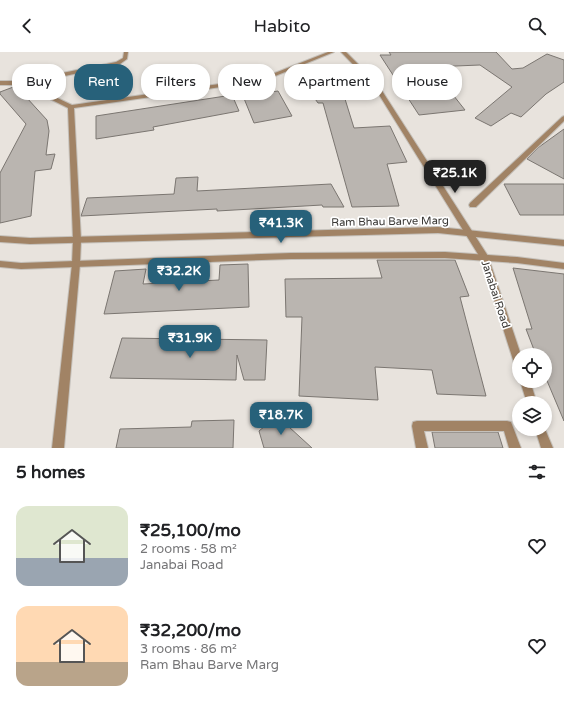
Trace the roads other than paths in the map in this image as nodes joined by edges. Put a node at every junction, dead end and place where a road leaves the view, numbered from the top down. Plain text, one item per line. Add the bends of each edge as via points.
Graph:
1 (126, 52) edge
2 (332, 52) edge
3 (343, 52) edge
4 (66, 74) edge
5 (0, 83) edge
6 (12, 83) edge
7 (57, 100) edge
8 (71, 107) junction
9 (564, 118) edge
10 (472, 205) dead end
11 (468, 232) junction
12 (0, 239) edge
13 (77, 240) junction
14 (564, 243) edge
15 (485, 258) junction
16 (0, 264) edge
17 (76, 264) junction
18 (564, 266) edge
19 (514, 348) edge
20 (542, 436) edge
21 (58, 448) edge
22 (422, 448) edge
23 (515, 448) edge
24 (546, 448) edge

1 - 4 street via 125,59 118,63
2 - 8 street via 262,80
3 - 11 street, Janabai Road via 375,84
5 - 6 street
7 - 8 street
8 - 13 street
9 - 10 street
11 - 13 street, Ram Bhau Barve Marg via 438,230
11 - 14 street, Ram Bhau Barve Marg
11 - 15 street, Janabai Road
12 - 13 street, Ram Bhau Barve Marg
13 - 17 street
15 - 17 street via 445,255 291,256
15 - 18 street
15 - 19 street, Janabai Road
16 - 17 street
17 - 21 street
20 - 24 street
22 - 23 street via 417,426 507,426

